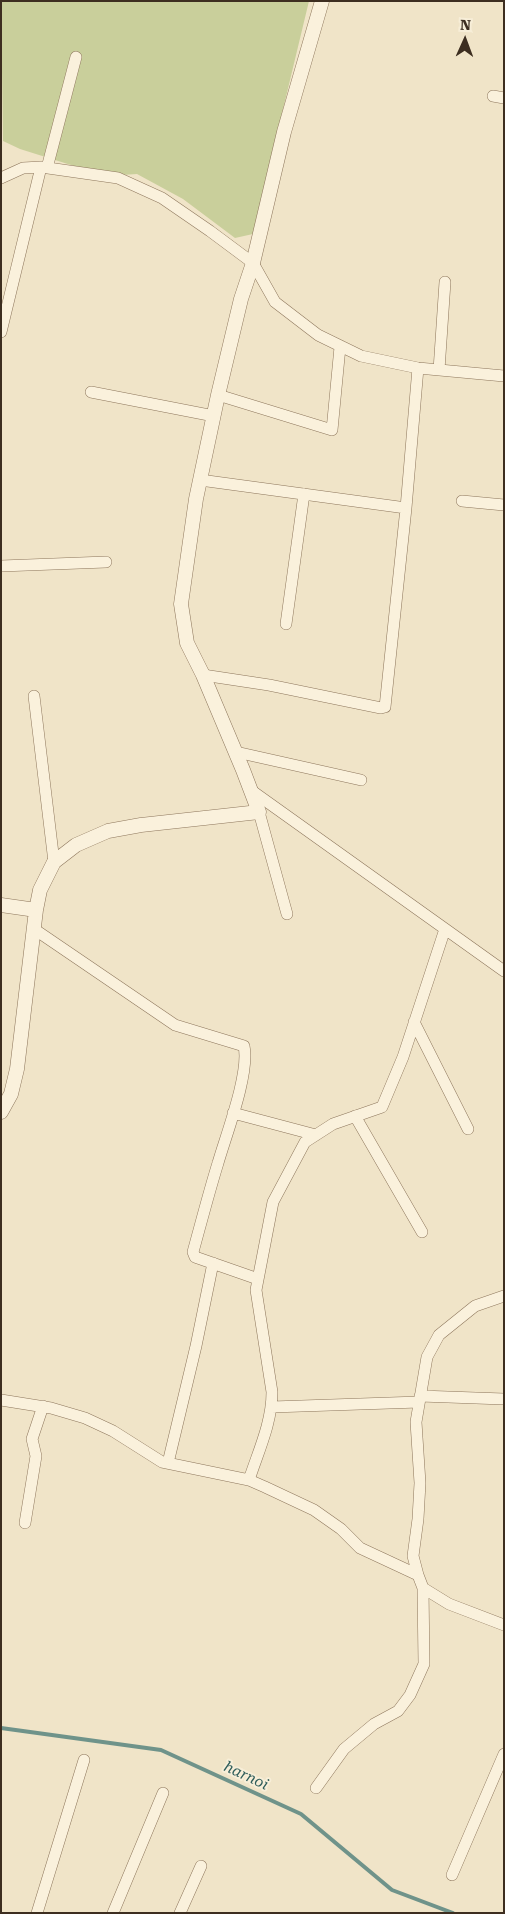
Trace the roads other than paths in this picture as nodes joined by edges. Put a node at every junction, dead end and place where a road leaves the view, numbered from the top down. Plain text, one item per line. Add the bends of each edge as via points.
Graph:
1 (322, 1) edge
2 (76, 57) dead end
3 (44, 167) junction
4 (1, 178) edge
5 (253, 263) junction
6 (445, 282) dead end
7 (1, 332) edge
8 (340, 347) junction
9 (418, 368) junction
10 (439, 370) junction
11 (504, 376) edge
12 (91, 392) dead end
13 (218, 395) junction
14 (214, 416) junction
15 (200, 480) junction
16 (304, 494) junction
17 (462, 500) dead end
18 (504, 505) edge
19 (406, 508) junction
20 (106, 562) dead end
21 (1, 566) edge
22 (286, 624) dead end
23 (203, 675) junction
24 (34, 696) dead end
25 (236, 752) junction
26 (361, 780) dead end
27 (252, 791) junction
28 (259, 812) junction
29 (54, 862) junction
30 (1, 905) edge
31 (36, 910) junction
32 (287, 914) dead end
33 (34, 929) junction
34 (445, 929) junction
35 (504, 971) edge
36 (414, 1022) junction
37 (1, 1112) edge
38 (233, 1113) junction
39 (355, 1116) junction
40 (468, 1129) dead end
41 (316, 1134) junction
42 (422, 1232) dead end
43 (212, 1263) junction
44 (258, 1279) junction
45 (504, 1296) edge
46 (420, 1399) junction
47 (504, 1399) edge
48 (1, 1400) edge
49 (43, 1406) junction
50 (272, 1407) junction
51 (168, 1463) junction
52 (249, 1480) junction
53 (25, 1523) dead end
54 (418, 1575) junction
55 (423, 1588) junction
56 (504, 1625) edge
57 (504, 1754) edge
58 (84, 1760) dead end
59 (316, 1788) dead end
60 (163, 1792) dead end
61 (201, 1866) dead end
62 (452, 1875) dead end
63 (37, 1913) edge
64 (113, 1913) edge
65 (180, 1913) edge

1 - 5 street via 284,132
2 - 3 street
3 - 4 street via 23,168
3 - 5 street via 118,178 162,198
3 - 7 street
5 - 8 street via 275,302 318,335
5 - 13 street
6 - 10 street
8 - 9 street via 361,356
8 - 13 street via 332,430
9 - 10 street
9 - 19 street
10 - 11 street
12 - 14 street
13 - 14 street
14 - 15 street
15 - 16 street
15 - 23 street via 181,604 187,643
16 - 19 street
16 - 22 street
17 - 18 street
19 - 23 street via 385,706 380,708 269,684
20 - 21 street
23 - 25 street
24 - 29 street
25 - 26 street
25 - 27 street
27 - 28 street
27 - 34 street
28 - 29 street via 108,831 76,845
28 - 32 street
29 - 31 street via 40,890
30 - 31 street
31 - 33 street
33 - 37 street via 17,1069 11,1094
33 - 38 street via 174,1025 244,1046 246,1056
34 - 35 street
34 - 36 street
36 - 39 street via 382,1108
36 - 40 street
38 - 41 street
38 - 43 street via 193,1252 195,1257
39 - 41 street
39 - 42 street
41 - 44 street via 305,1142 273,1202
43 - 44 street
43 - 51 street
44 - 50 street via 257,1297
45 - 46 street via 475,1306 439,1334 427,1357
46 - 47 street
46 - 50 street
46 - 54 street via 416,1422 420,1483 413,1556
48 - 49 street
49 - 51 street via 113,1430
49 - 53 street via 32,1439 36,1456
50 - 52 street
51 - 52 street
52 - 54 street via 314,1510 341,1529 360,1548
54 - 55 street
55 - 56 street via 449,1604
55 - 59 street via 424,1664 410,1695 398,1711 374,1724 344,1749
57 - 62 street
58 - 63 street
60 - 64 street
61 - 65 street

